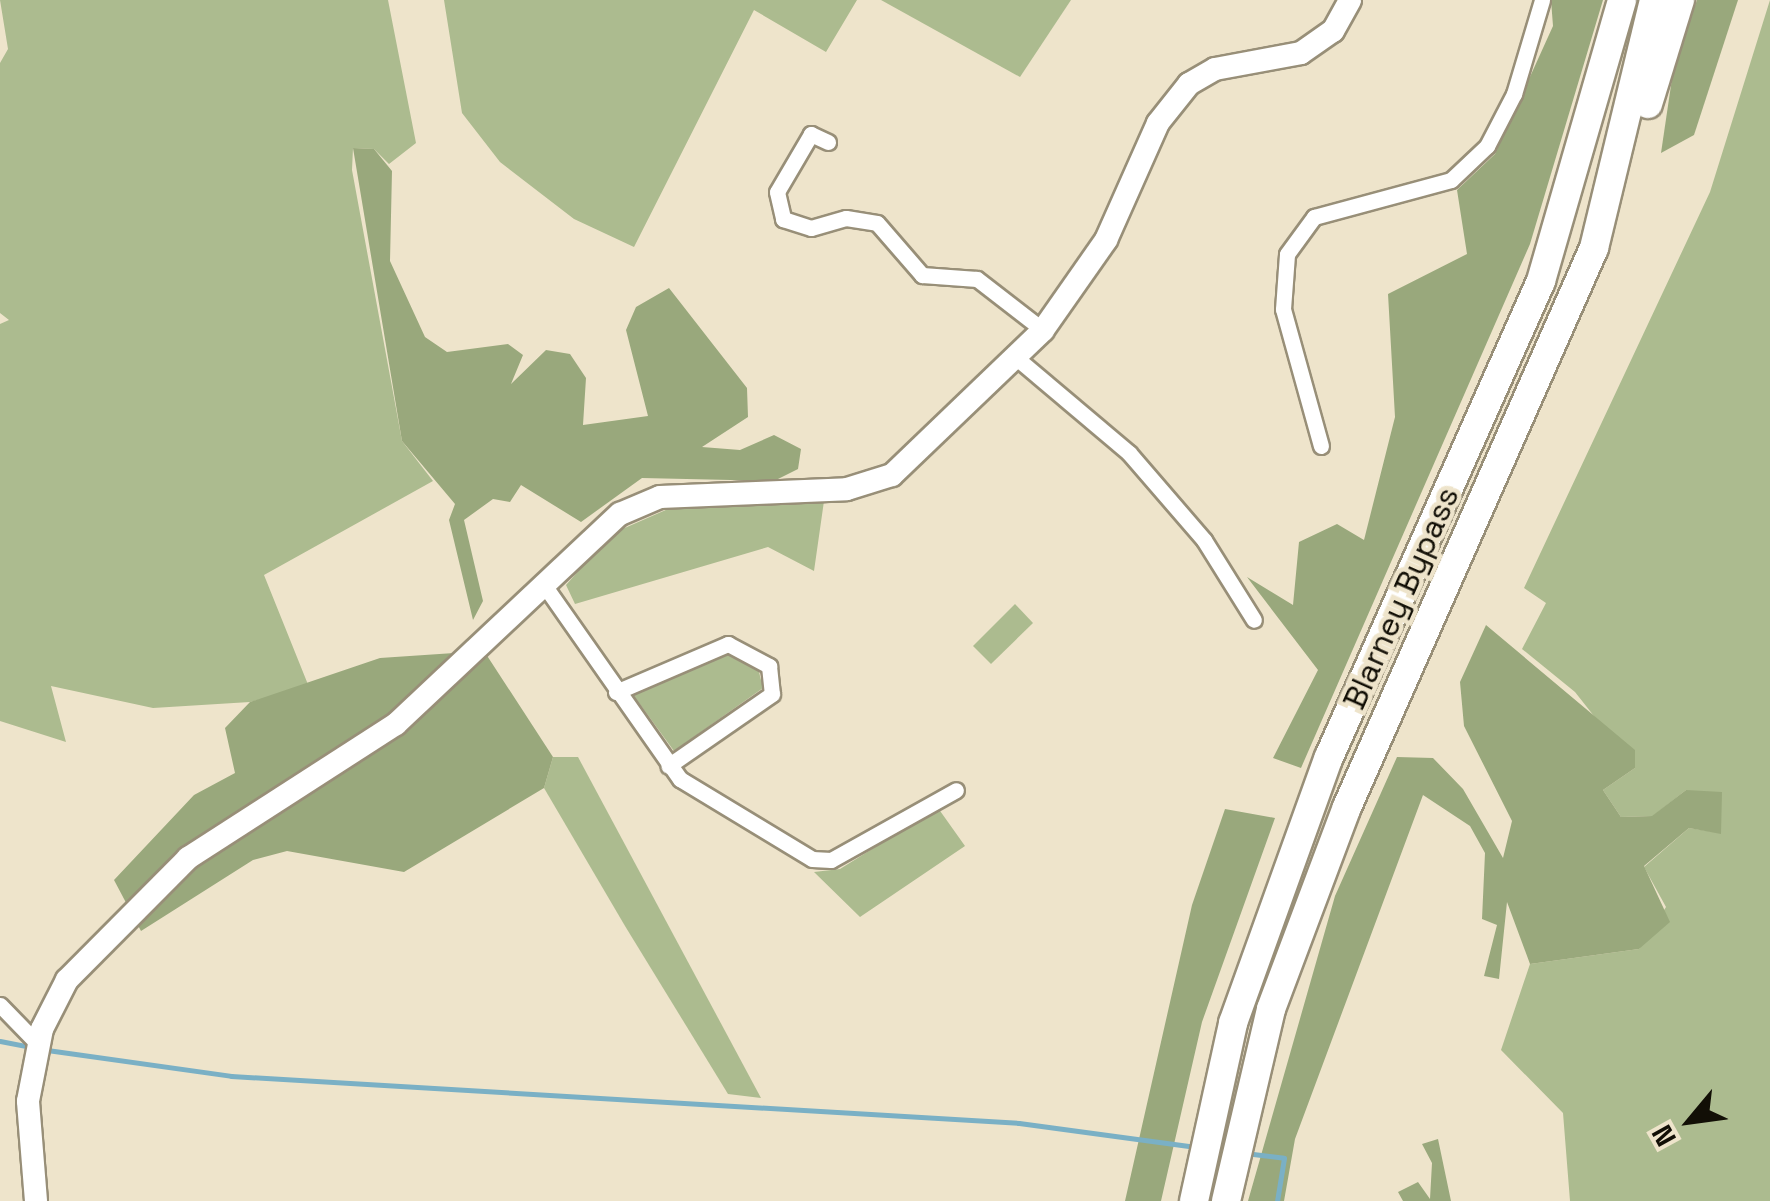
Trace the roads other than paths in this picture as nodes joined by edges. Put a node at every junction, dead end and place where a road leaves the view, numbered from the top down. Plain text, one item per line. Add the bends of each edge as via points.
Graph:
1 (1350, 0) edge
2 (1542, 0) edge
3 (1622, 0) edge
4 (1654, 0) edge
5 (1680, 0) edge
6 (828, 142) dead end
7 (1616, 167) junction
8 (1043, 330) junction
9 (1018, 360) junction
10 (1321, 446) dead end
11 (542, 582) junction
12 (1254, 620) dead end
13 (616, 692) junction
14 (668, 766) junction
15 (956, 790) dead end
16 (0, 1005) edge
17 (36, 1049) junction
18 (36, 1201) edge
19 (1194, 1201) edge
20 (1226, 1201) edge

1 - 8 street via 1333,31 1301,53 1215,69 1188,84 1158,123 1106,240
2 - 10 street via 1514,94 1487,146 1451,180 1314,217 1287,254 1284,309
3 - 19 highway, Blarney Bypass via 1541,281 1329,757 1233,1022
4 - 7 highway
5 - 7 highway via 1641,124
6 - 8 street via 811,134 777,192 782,219 811,228 878,223 922,275 977,279
7 - 20 highway, Blarney Bypass via 1540,386 1369,756 1271,1009
8 - 9 street
9 - 11 street via 892,476 847,489 660,497 620,514
9 - 12 street via 1135,460 1204,540
11 - 13 street
11 - 17 street via 371,743 188,858 67,980
13 - 14 street
13 - 14 street via 728,644 768,666 772,694
14 - 15 street via 822,860
16 - 17 street
17 - 18 street via 28,1130

